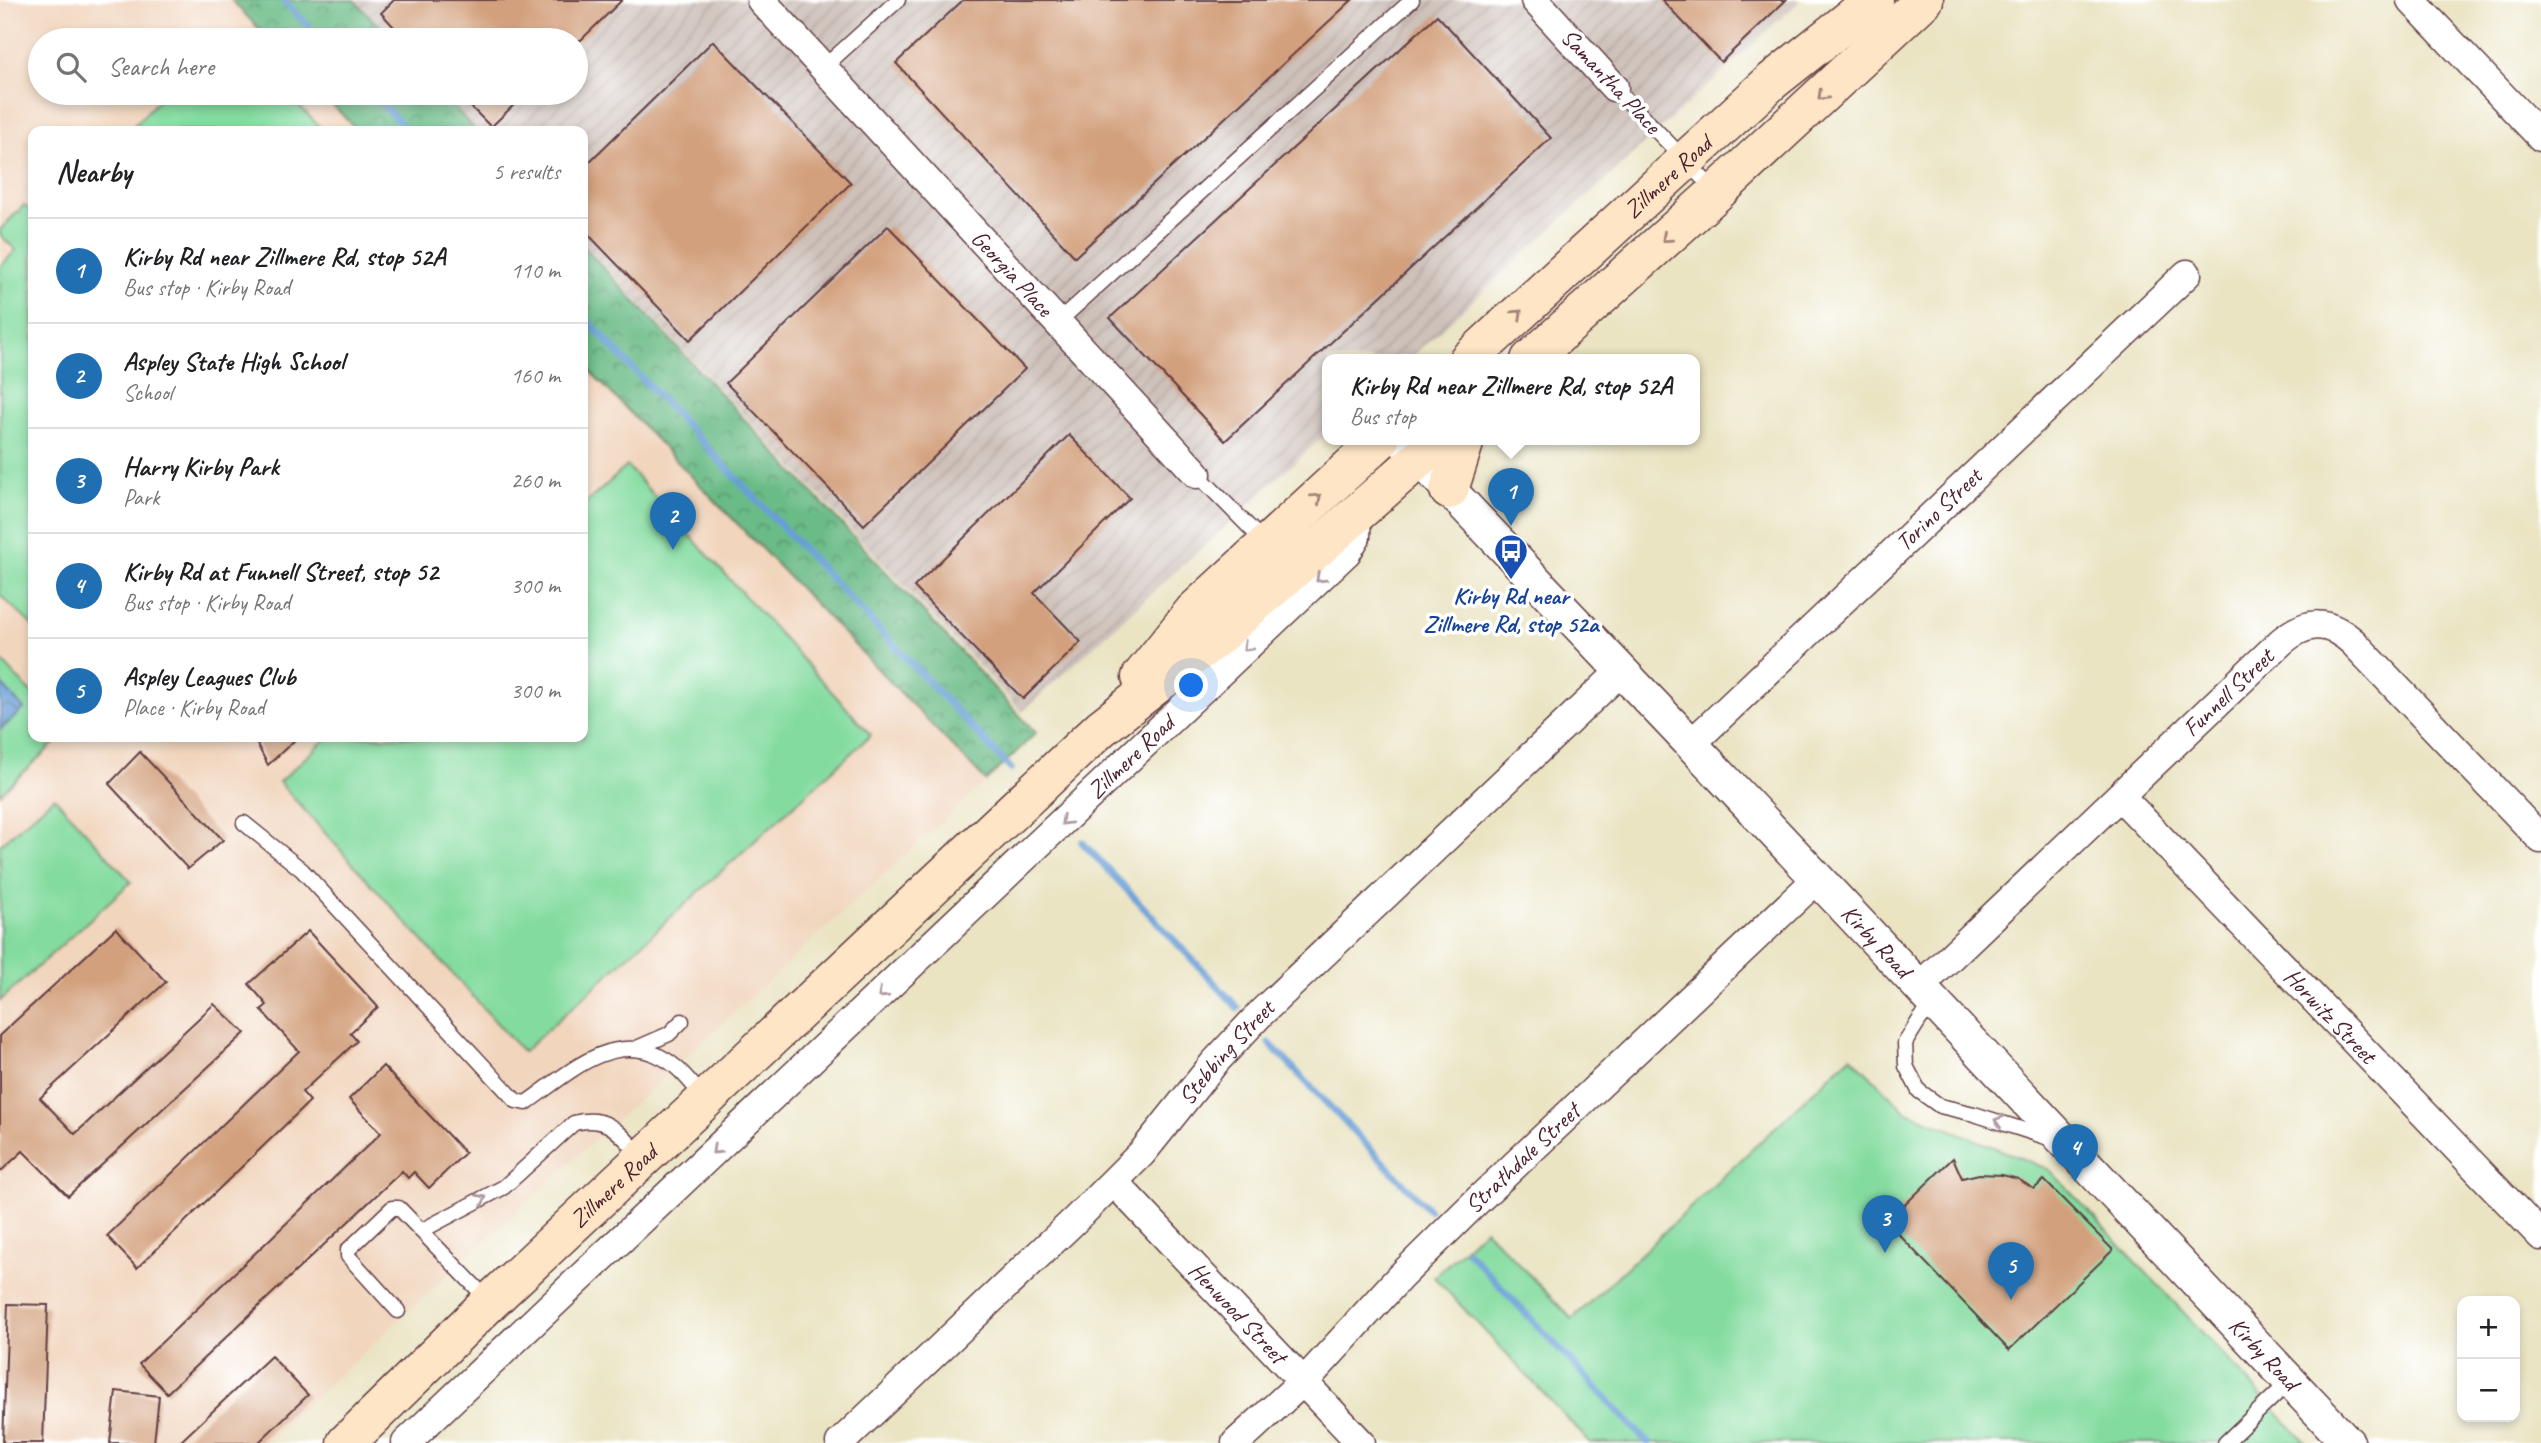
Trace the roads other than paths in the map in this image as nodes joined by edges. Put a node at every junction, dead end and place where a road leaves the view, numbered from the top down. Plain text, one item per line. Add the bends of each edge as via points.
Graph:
1 (761, 0) edge
2 (898, 0) edge
3 (1412, 0) edge
4 (1535, 0) edge
5 (1874, 0) edge
6 (1924, 0) edge
7 (2411, 0) edge
8 (823, 68) junction
9 (1614, 87) joint
10 (2541, 137) edge
11 (1685, 160) junction
12 (1716, 193) junction
13 (2187, 274) dead end
14 (1057, 323) junction
15 (1475, 354) edge
16 (1537, 354) edge
17 (1375, 445) edge
18 (1463, 445) edge
19 (1420, 446) edge
20 (1197, 474) joint
21 (1449, 490) junction
22 (1357, 512) junction
23 (1266, 544) junction
24 (1621, 671) junction
25 (1101, 728) junction
26 (1691, 744) junction
27 (2120, 796) junction
28 (244, 824) dead end
29 (2541, 839) edge
30 (1816, 879) junction
31 (882, 932) junction
32 (914, 964) junction
33 (1926, 996) junction
34 (682, 1021) dead end
35 (636, 1049) junction
36 (705, 1099) junction
37 (2064, 1141) junction
38 (642, 1158) junction
39 (1114, 1182) junction
40 (421, 1231) junction
41 (2541, 1236) edge
42 (490, 1302) junction
43 (398, 1311) dead end
44 (1302, 1381) junction
45 (2290, 1381) junction
46 (346, 1443) edge
47 (406, 1443) edge
48 (840, 1443) edge
49 (1236, 1443) edge
50 (1361, 1443) edge
51 (2225, 1443) edge
52 (2348, 1443) edge

1 - 8 street, Georgia Place
2 - 8 lane
3 - 14 lane
4 - 9 street, Samantha Place
5 - 11 main road, Zillmere Road
6 -> 12 main road, Zillmere Road
7 - 10 street
8 - 14 street, Georgia Place
9 - 11 lane, Samantha Place
11 - 12 lane, Samantha Place
15 -> 11 main road, Zillmere Road
12 -> 16 main road, Zillmere Road
13 - 26 street, Torino Street
14 - 20 street, Georgia Place
23 -> 17 main road, Zillmere Road
18 - 21 main road
19 - 21 street, Kirby Road
19 - 22 main road, Zillmere Road
20 - 23 lane, Georgia Place
21 - 24 street, Kirby Road
22 - 25 main road, Zillmere Road via 1216,638
22 -> 32 street, Zillmere Road via 1356,537 1347,552
23 - 25 main road, Zillmere Road via 1194,611
24 - 26 street, Kirby Road
24 - 39 street, Stebbing Street via 1232,1042
25 - 31 main road, Zillmere Road
26 - 30 street, Kirby Road
27 - 29 street, Funnell Street via 2282,641 2305,627 2327,626 2353,642
27 - 33 street, Funnell Street
27 - 41 street, Horwitz Street
28 - 35 lane via 302,870 516,1101 526,1102 596,1055
30 - 33 street, Kirby Road
30 - 44 street, Strathdale Street via 1458,1219
31 - 32 street
31 - 36 main road, Zillmere Road
32 -> 47 street, Zillmere Road
33 - 37 street, Kirby Road
37 -> 33 lane via 1940,1106 1919,1091 1906,1066 1905,1044 1920,1019
34 - 35 lane via 669,1034
35 - 36 lane via 662,1057
36 - 38 main road, Zillmere Road
37 - 45 street, Kirby Road
40 -> 38 lane via 504,1187 574,1123 600,1120 618,1131
38 - 42 main road, Zillmere Road
39 - 44 street, Henwood Street
39 - 48 street, Stebbing Street
40 - 42 lane
40 - 43 lane via 399,1208 392,1208 348,1250 348,1256
42 - 46 main road, Zillmere Road
44 - 49 street, Strathdale Street
44 - 50 street, Henwood Street
45 - 51 lane
45 - 52 street, Kirby Road

